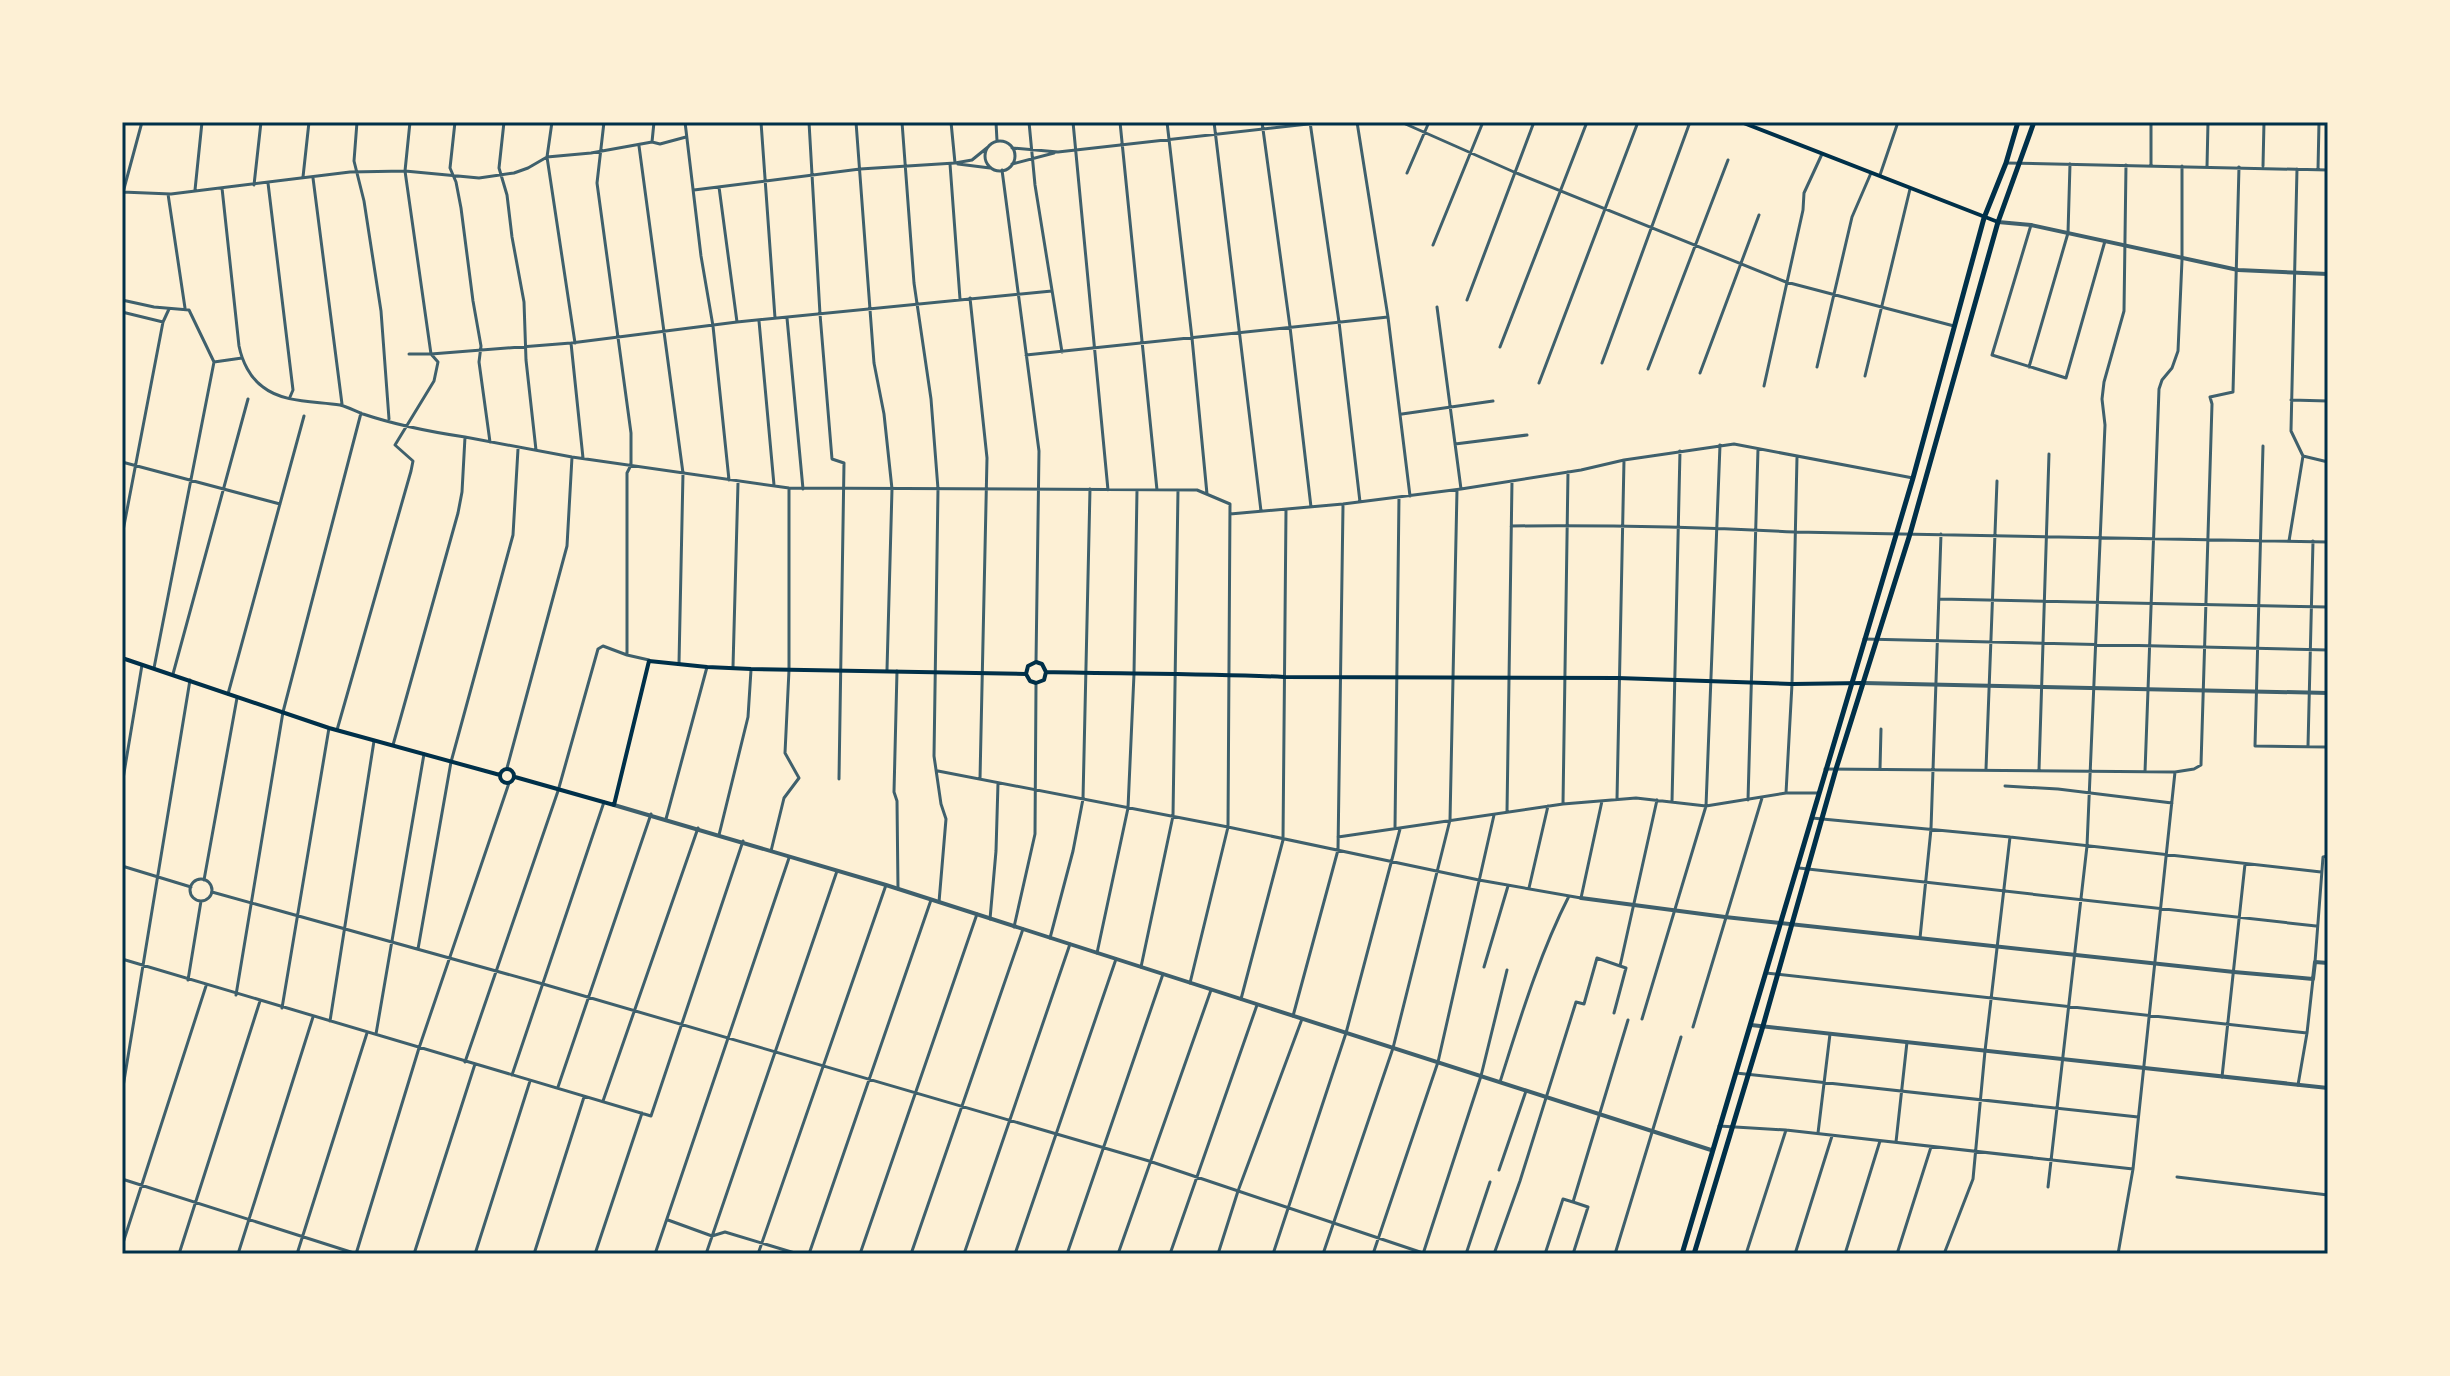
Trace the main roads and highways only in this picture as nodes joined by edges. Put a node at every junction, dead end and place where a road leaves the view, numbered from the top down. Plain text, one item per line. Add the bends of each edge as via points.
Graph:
1 (1741, 122) edge
2 (2018, 122) edge
3 (2034, 122) edge
4 (1984, 218) junction
5 (1998, 222) junction
6 (122, 658) edge
7 (1046, 672) junction
8 (1026, 674) junction
9 (1851, 683) junction
10 (1863, 683) junction
11 (500, 775) junction
12 (515, 777) junction
13 (1682, 1254) edge
14 (1694, 1254) edge

1 - 4 main road
2 - 4 main road
3 - 5 main road
4 - 5 main road
4 - 9 main road
5 - 10 main road
6 - 11 main road via 329,728
7 - 8 main road via 1036,683
7 - 8 main road via 1036,662
7 - 9 main road
8 - 12 main road via 751,669 649,661 614,805
9 - 10 main road
9 - 13 main road
10 - 14 main road
11 - 12 main road via 509,783
11 - 12 main road via 507,768

